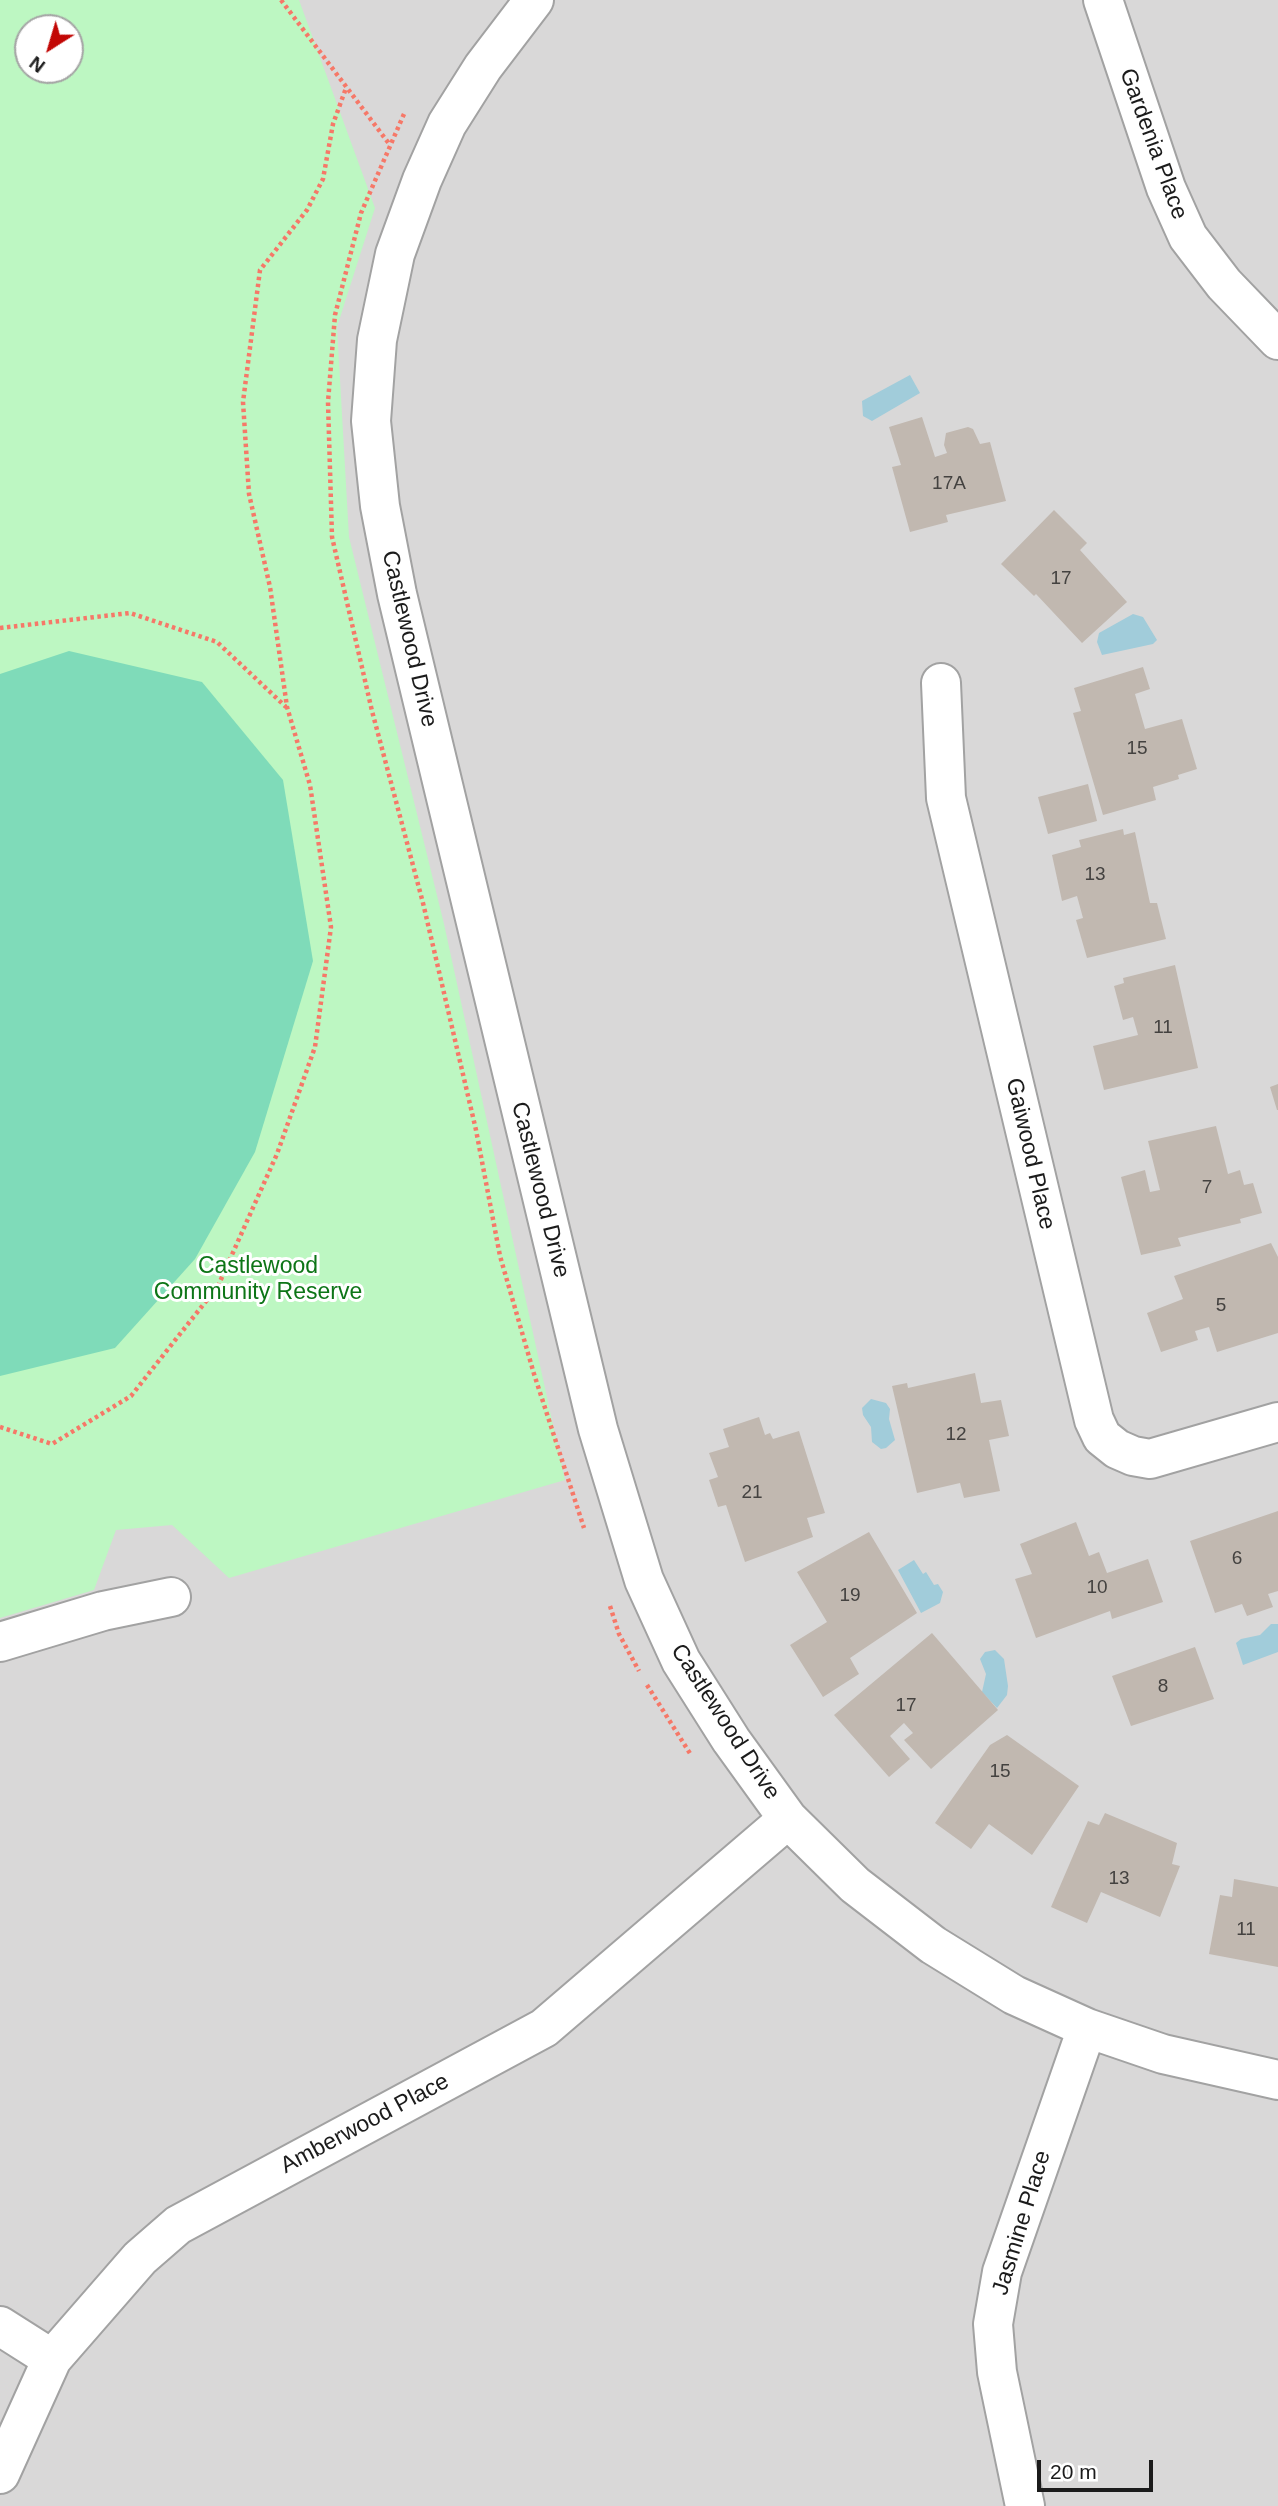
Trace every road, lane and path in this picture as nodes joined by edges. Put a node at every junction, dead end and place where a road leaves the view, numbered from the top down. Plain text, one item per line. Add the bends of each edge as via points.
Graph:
1 (281, 0) edge
2 (534, 0) edge
3 (1103, 0) edge
4 (346, 88) junction
5 (422, 180) junction
6 (1278, 340) edge
7 (0, 628) edge
8 (941, 683) dead end
9 (287, 707) junction
10 (1278, 1422) edge
11 (0, 1427) edge
12 (171, 1597) dead end
13 (0, 1642) edge
14 (788, 1819) junction
15 (1087, 2028) junction
16 (1278, 2080) edge
17 (0, 2326) edge
18 (52, 2359) junction
19 (0, 2474) edge
20 (1025, 2506) edge

1 - 4 path
2 - 5 street, Castlewood Drive via 447,124
3 - 6 street, Gardenia Place via 1166,188 1188,237 1224,284
4 - 5 path
4 - 9 path via 333,124 323,179 307,210 260,270 243,402 249,494 270,587
5 - 14 street, Castlewood Drive via 395,254 377,340 371,421 380,506 397,594 598,1429 644,1580 681,1661
7 - 9 path via 130,613 217,642
8 - 10 street, Gaiwood Place via 946,798 1094,1420 1102,1437 1117,1449 1150,1459
9 - 11 path via 310,785 331,927 315,1047 277,1154 218,1286 131,1396 52,1444
12 - 13 street via 103,1611
14 - 15 street, Castlewood Drive via 855,1885 933,1945 1014,1995
14 - 18 street, Amberwood Place via 544,2028 178,2225 139,2258
15 - 16 street, Castlewood Drive via 1163,2054
15 - 20 street, Jasmine Place via 1002,2272 993,2324 997,2372
17 - 18 street
18 - 19 street, Amberwood Place

